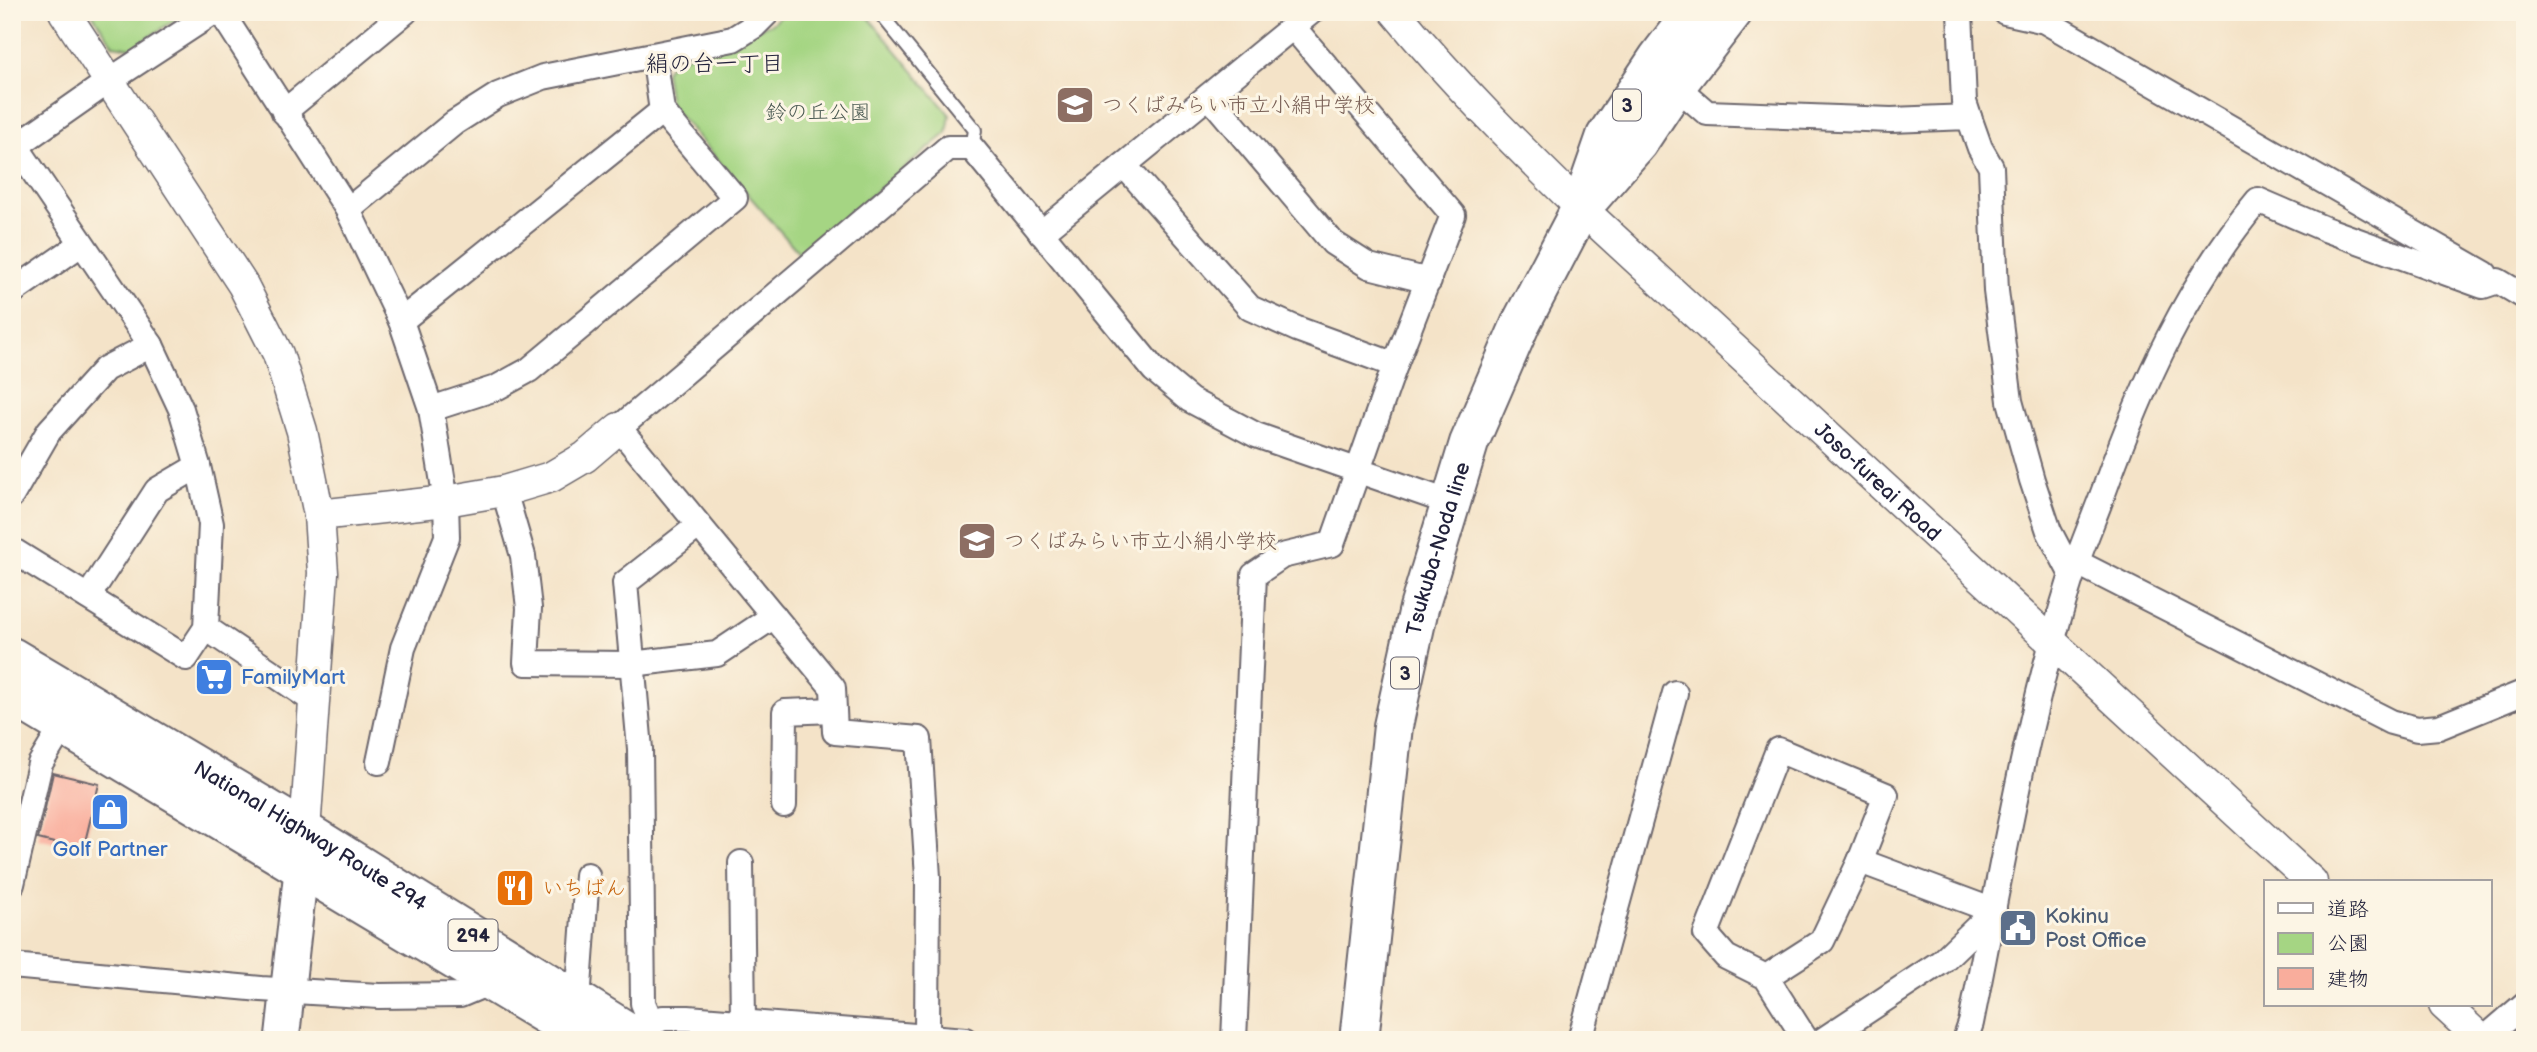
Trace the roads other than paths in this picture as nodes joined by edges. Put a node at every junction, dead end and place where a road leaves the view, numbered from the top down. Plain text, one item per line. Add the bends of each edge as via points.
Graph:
1 (64, 12) edge
2 (214, 12) edge
3 (221, 12) edge
4 (405, 12) edge
5 (768, 12) edge
6 (879, 12) edge
7 (1395, 12) edge
8 (1693, 12) edge
9 (1733, 12) edge
10 (1960, 12) edge
11 (2005, 12) edge
12 (2035, 16) edge
13 (1302, 20) edge
14 (654, 55) junction
15 (109, 81) junction
16 (1676, 86) junction
17 (1209, 96) junction
18 (662, 111) junction
19 (284, 113) junction
20 (1969, 117) junction
21 (14, 145) edge
22 (972, 148) junction
23 (1124, 165) junction
24 (1581, 208) junction
25 (348, 210) junction
26 (1041, 233) junction
27 (81, 244) junction
28 (1429, 281) junction
29 (2498, 282) junction
30 (12, 292) edge
31 (2525, 297) edge
32 (401, 321) junction
33 (151, 345) junction
34 (1395, 365) junction
35 (431, 409) junction
36 (619, 428) junction
37 (198, 466) junction
38 (1359, 472) junction
39 (504, 491) junction
40 (12, 495) edge
41 (446, 501) junction
42 (1451, 503) junction
43 (319, 515) junction
44 (698, 526) junction
45 (12, 550) edge
46 (2075, 569) junction
47 (88, 597) junction
48 (774, 616) junction
49 (206, 628) junction
50 (2054, 643) junction
51 (12, 657) edge
52 (631, 664) junction
53 (2525, 692) edge
54 (1675, 694) dead end
55 (12, 695) edge
56 (314, 701) junction
57 (833, 710) junction
58 (71, 711) junction
59 (379, 762) dead end
60 (784, 805) dead end
61 (305, 831) junction
62 (1860, 861) junction
63 (741, 863) dead end
64 (301, 870) junction
65 (587, 875) dead end
66 (2310, 880) edge
67 (12, 884) edge
68 (1994, 911) junction
69 (12, 966) edge
70 (1766, 977) junction
71 (491, 982) junction
72 (287, 991) junction
73 (578, 1001) junction
74 (2525, 1004) edge
75 (2445, 1006) edge
76 (743, 1021) junction
77 (641, 1032) edge
78 (926, 1036) junction
79 (282, 1040) edge
80 (588, 1040) edge
81 (966, 1040) edge
82 (1234, 1040) edge
83 (1359, 1040) edge
84 (1580, 1040) edge
85 (1806, 1040) edge
86 (1823, 1040) edge
87 (1965, 1040) edge
88 (2483, 1040) edge

1 - 15 street
2 - 15 street
3 - 19 street
4 - 19 street
5 - 14 street via 733,39
6 - 22 lane via 975,130
7 - 24 street, Joso-fureai Road via 1501,130
8 - 24 main road, Tsukuba-Noda line / 3 via 1606,136
9 - 16 main road, Tsukuba-Noda line / 3
10 - 20 street via 1964,102
11 - 12 street
12 - 29 street
13 - 17 street
13 - 28 street via 1453,215
14 - 18 street
14 - 25 street via 543,77 498,95 454,123
15 - 21 street
15 - 43 street via 243,285 278,354 302,431
16 - 20 street via 1707,113 1891,120
16 - 24 main road, Tsukuba-Noda line / 3 via 1633,150
17 - 23 street
17 - 28 street via 1334,243 1369,265
18 - 32 street
18 - 35 street via 735,198 529,370 496,388
19 - 25 street
20 - 46 street via 1992,167 1996,291 2010,401 2045,518
21 - 27 street
22 - 26 street
22 - 36 street via 948,148
23 - 26 street
23 - 34 street via 1250,308
24 - 42 main road, Tsukuba-Noda line / 3 via 1521,323 1469,443
24 - 50 street, Joso-fureai Road
25 - 32 street
26 - 38 street via 1154,370 1190,400 1256,435
27 - 30 street
27 - 33 street
28 - 34 street
29 - 31 street
29 - 46 street via 2483,286 2258,200 2203,273 2162,349 2132,414
32 - 35 street
33 - 37 street via 181,409
33 - 40 street via 106,369 49,431
34 - 38 street
35 - 41 street
36 - 39 street via 585,457 551,477
36 - 44 street
37 - 47 street via 157,490
37 - 49 street via 211,524
38 - 42 street
38 - 82 street via 1332,544 1282,556 1254,575
39 - 41 street
39 - 52 street via 523,556 529,608 526,663
41 - 43 street
41 - 59 street via 447,537 403,648
42 - 83 main road, Tsukuba-Noda line / 3 via 1419,608 1393,726
43 - 56 street via 323,573
44 - 48 street
44 - 52 street via 625,583
45 - 47 street
46 - 50 street
46 - 53 street via 2391,722 2417,729 2439,727
47 - 49 street via 186,658
48 - 52 street via 717,654
48 - 57 street via 833,688
49 - 56 street
50 - 66 street, Joso-fureai Road
50 - 68 street via 2013,803
51 - 58 main road, National Highway Route 294 / 294
52 - 77 street via 640,749
54 - 84 street
55 - 58 main road, National Highway Route 294 / 294
56 - 61 street
57 - 60 street via 785,712
57 - 78 street via 835,732 919,739 928,877
58 - 61 main road, National Highway Route 294 / 294
58 - 64 main road, National Highway Route 294 / 294
58 - 67 street via 40,764
61 - 64 main road
61 - 73 main road, National Highway Route 294 / 294
62 - 68 street
62 - 70 street via 1822,941
62 - 70 street via 1886,795 1778,750 1706,934 1726,957
63 - 76 street
64 - 71 main road, National Highway Route 294 / 294
64 - 72 main road
65 - 73 street
68 - 86 street via 1941,962
68 - 87 street
69 - 72 street
70 - 85 street
71 - 72 street via 460,995
71 - 80 main road, National Highway Route 294 / 294
72 - 79 main road
73 - 77 main road, National Highway Route 294 / 294
74 - 88 street
75 - 88 street
76 - 77 street via 676,1018
76 - 78 street
78 - 81 street

